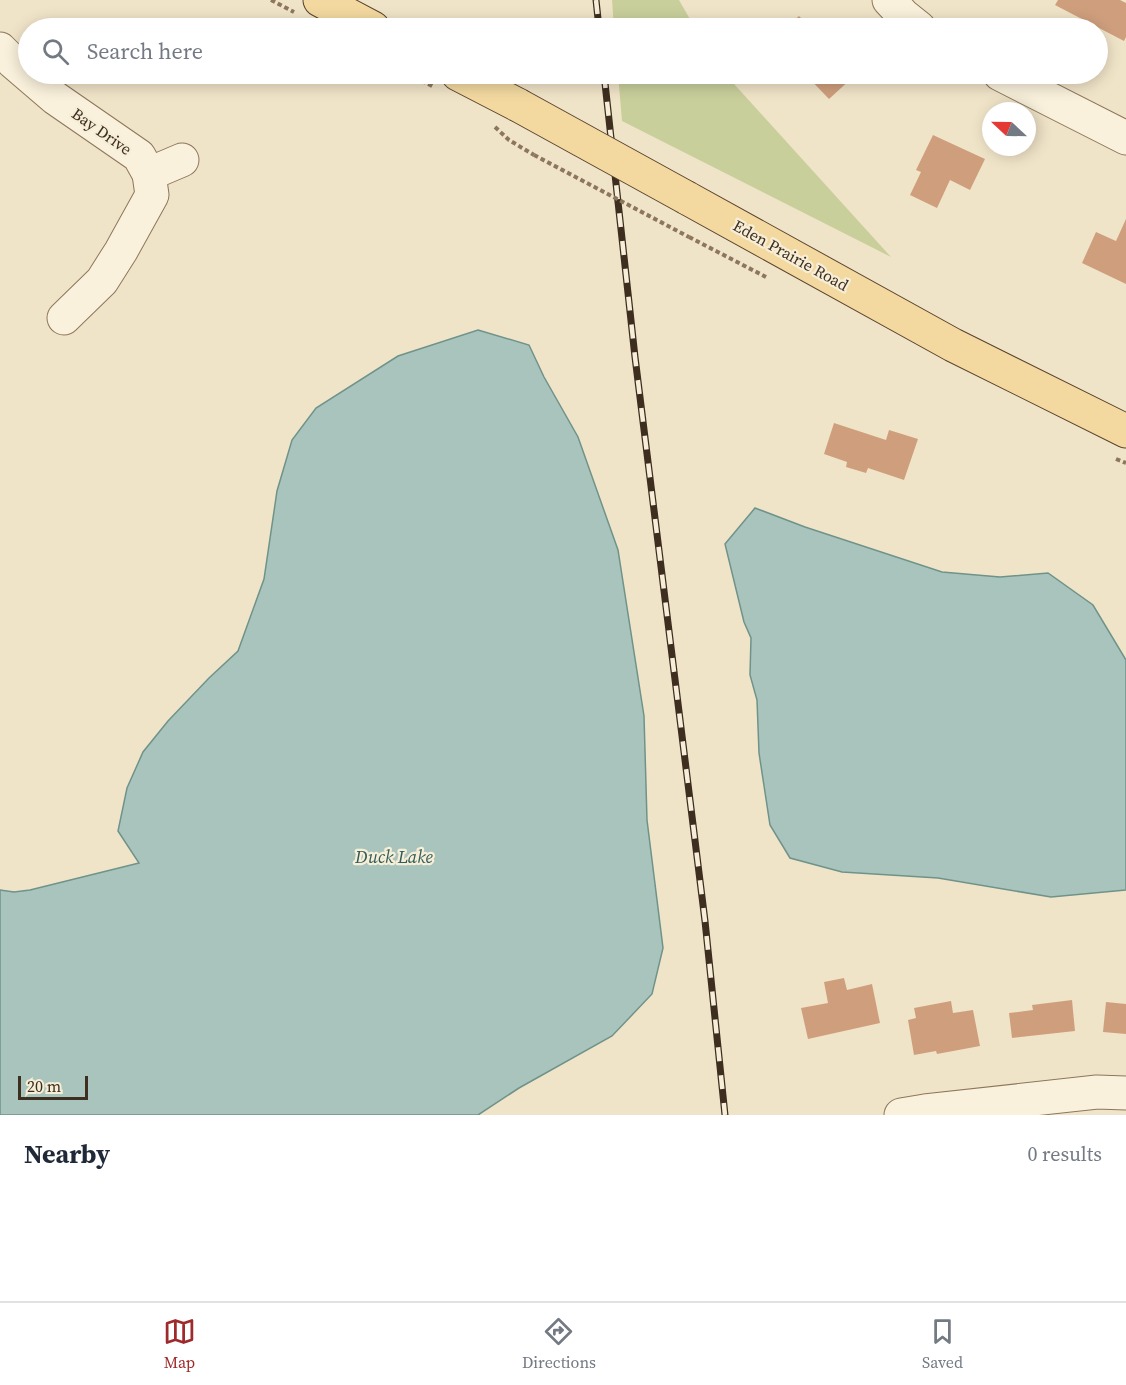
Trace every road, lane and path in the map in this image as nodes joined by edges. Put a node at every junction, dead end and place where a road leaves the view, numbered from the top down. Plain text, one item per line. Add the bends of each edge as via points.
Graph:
1 (320, 0) edge
2 (889, 0) edge
3 (355, 18) edge
4 (906, 18) edge
5 (0, 49) edge
6 (18, 67) edge
7 (38, 84) edge
8 (477, 84) edge
9 (1020, 84) edge
10 (1126, 138) edge
11 (534, 155) dead end
12 (182, 160) dead end
13 (149, 174) junction
14 (689, 237) dead end
15 (64, 318) dead end
16 (1126, 431) edge
17 (1126, 1093) edge
18 (901, 1115) edge

1 - 3 main road
2 - 4 street
5 - 6 street, Bay Drive
7 - 13 street, Bay Drive via 139,156
8 - 16 main road, Eden Prairie Road, bridge via 953,345
9 - 10 street
11 - 14 path, bridge
12 - 13 street
13 - 15 street via 152,195 122,251 102,281
17 - 18 street via 1097,1092

